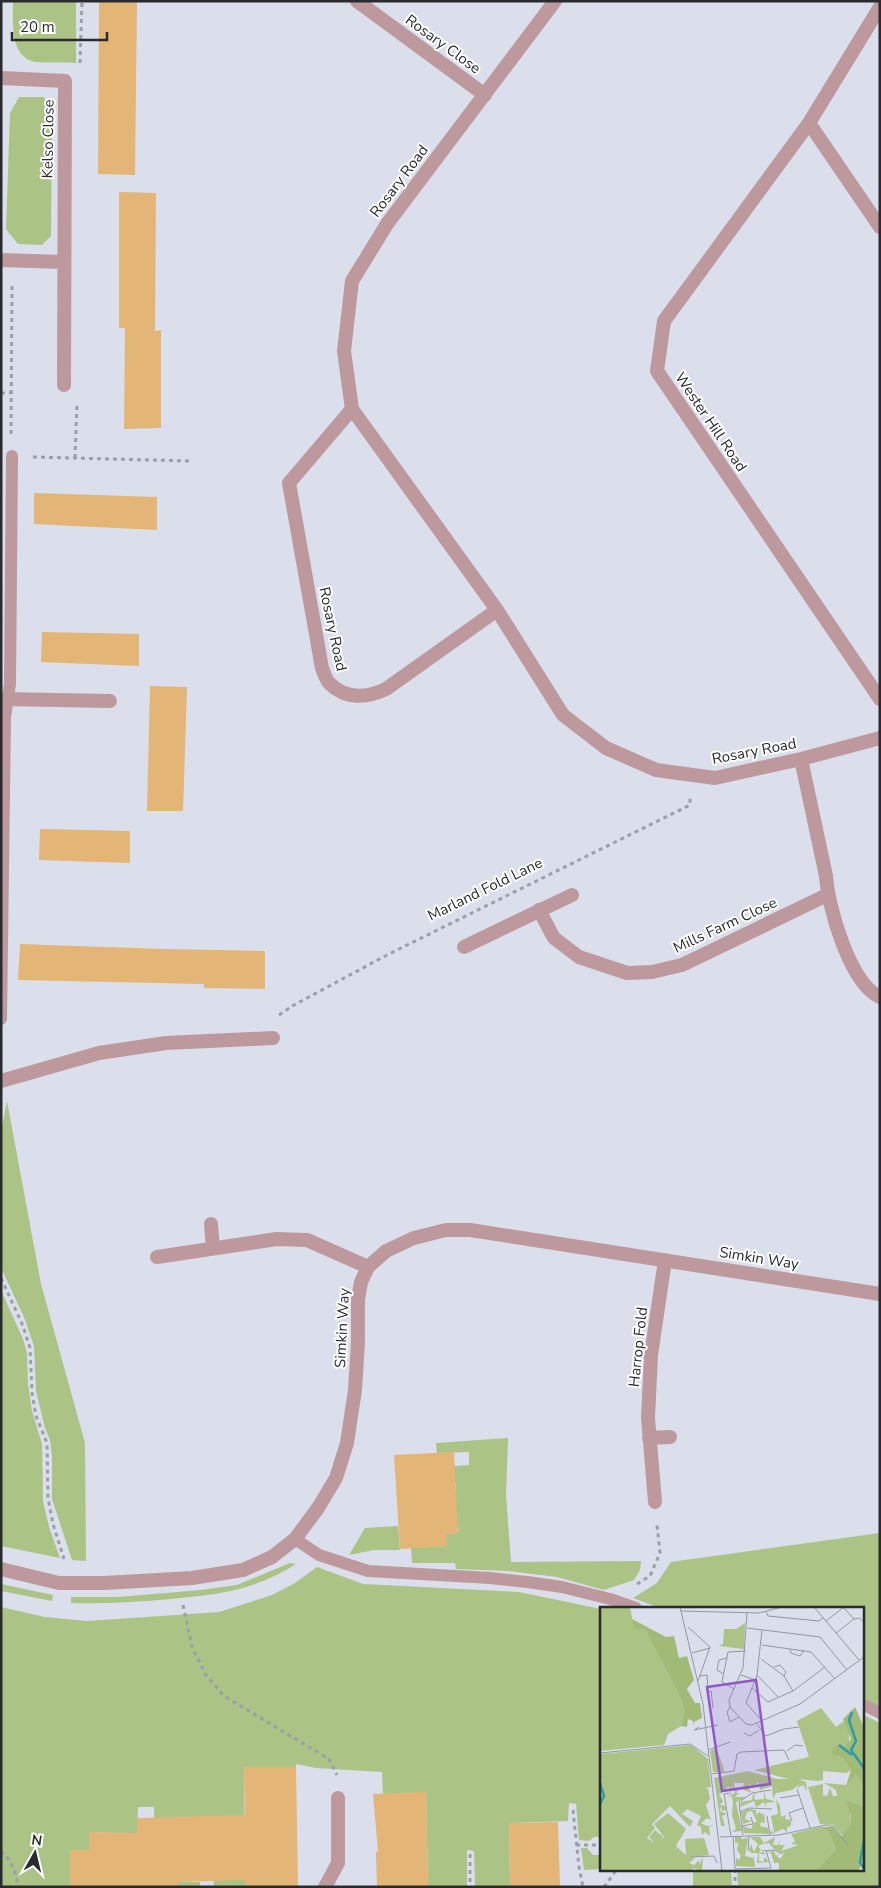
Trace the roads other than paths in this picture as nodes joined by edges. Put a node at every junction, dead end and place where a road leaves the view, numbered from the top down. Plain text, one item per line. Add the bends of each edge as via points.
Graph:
1 (357, 1) edge
2 (555, 1) edge
3 (880, 7) edge
4 (1, 78) edge
5 (485, 94) junction
6 (809, 124) junction
7 (880, 227) edge
8 (7, 260) edge
9 (63, 262) junction
10 (64, 385) road end
11 (352, 409) junction
12 (12, 456) road end
13 (497, 610) junction
14 (5, 699) edge
15 (880, 699) edge
16 (110, 701) dead end
17 (880, 738) edge
18 (800, 759) junction
19 (572, 895) dead end
20 (828, 895) junction
21 (538, 910) junction
22 (464, 947) dead end
23 (880, 998) edge
24 (1, 1019) edge
25 (273, 1038) dead end
26 (2, 1078) edge
27 (211, 1224) dead end
28 (214, 1248) junction
29 (157, 1258) dead end
30 (665, 1260) junction
31 (368, 1267) junction
32 (880, 1294) edge
33 (670, 1437) dead end
34 (649, 1438) junction
35 (655, 1502) road end
36 (295, 1538) junction
37 (1, 1569) edge
38 (633, 1607) edge
39 (864, 1705) edge
40 (880, 1713) edge
41 (338, 1798) road end
42 (325, 1887) edge

1 - 5 street, Rosary Close
2 - 5 street, Rosary Road
3 - 6 street, Wester Hill Road
4 - 9 street, Kelso Close via 65,81
5 - 11 street, Rosary Road via 387,224 352,281 344,351
6 - 7 street
6 - 15 street, Wester Hill Road via 664,321 657,371
8 - 9 street
9 - 10 street, Kelso Close
11 - 13 street, Rosary Road
11 - 13 street, Rosary Road via 289,483 322,668 328,683 354,696 373,695
12 - 14 lane via 10,648
13 - 18 street, Rosary Road via 563,714 606,748 656,770 715,778
14 - 16 street
14 - 24 lane
17 - 18 street, Rosary Road
18 - 20 street
19 - 21 street
20 - 21 street, Mills Farm Close via 682,965 652,972 627,973 579,956 554,938
20 - 23 street via 850,963 861,981
21 - 22 street
25 - 26 street via 166,1043 99,1053
27 - 28 street
28 - 29 street
28 - 31 street via 277,1239 307,1240
30 - 31 street, Simkin Way via 470,1230 446,1230 414,1238 386,1251
30 - 32 street, Simkin Way
30 - 34 street, Harrop Fold via 651,1355
31 - 36 street, Simkin Way via 358,1298 355,1390 347,1444 336,1478
33 - 34 street
34 - 35 street, Harrop Fold
36 - 37 street, Simkin Way via 272,1557 243,1570 192,1578 65,1583
36 - 38 lane via 319,1555 368,1571 527,1582 562,1587
39 - 40 lane
41 - 42 street via 338,1863

